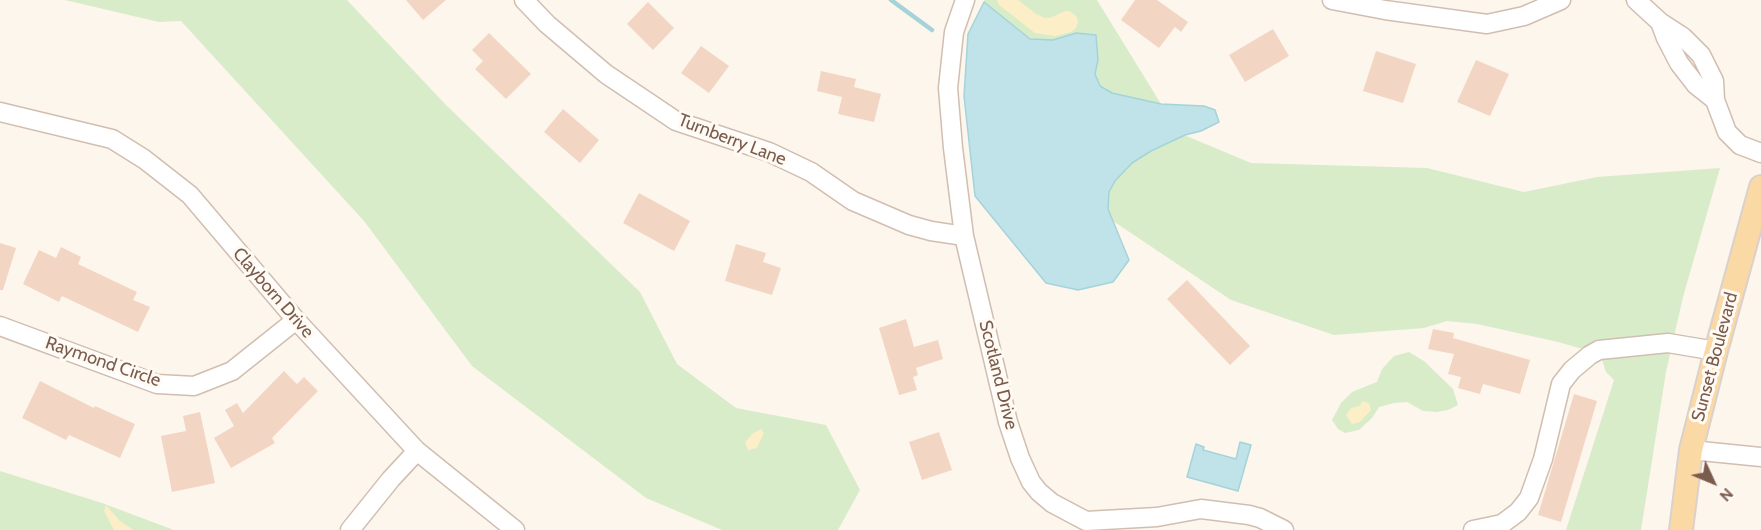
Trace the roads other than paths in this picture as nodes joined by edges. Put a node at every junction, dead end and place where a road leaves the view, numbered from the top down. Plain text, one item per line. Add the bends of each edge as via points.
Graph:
1 (524, 0) edge
2 (965, 0) edge
3 (1332, 0) edge
4 (1561, 0) edge
5 (1636, 0) edge
6 (0, 112) edge
7 (1761, 153) edge
8 (1761, 187) edge
9 (964, 236) junction
10 (296, 320) junction
11 (0, 326) edge
12 (1716, 351) junction
13 (1691, 450) junction
14 (417, 451) junction
15 (1761, 458) edge
16 (1160, 523) edge
17 (1080, 525) edge
18 (350, 530) edge
19 (515, 530) edge
20 (1284, 530) edge
21 (1473, 530) edge
22 (1681, 530) edge

1 - 9 street, Turnberry Lane via 606,74 676,121 769,152 811,172 853,201 909,225
2 - 9 street, Scotland Drive via 954,32 948,88
3 - 4 street via 1487,24 1524,16
5 - 7 street via 1701,55 1714,81 1715,100 1727,132 1740,146
6 - 10 street, Clayborn Drive via 112,139 144,159 190,195
8 - 12 main road, Sunset Boulevard
9 - 17 street, Scotland Drive via 1020,458 1039,492
10 - 11 street, Raymond Circle via 232,372 194,386 157,384
10 - 14 street, Clayborn Drive
12 - 13 main road, Sunset Boulevard
12 - 21 street via 1668,343 1599,350 1590,355 1561,384 1529,498 1518,513 1502,524
13 - 15 street
13 - 22 main road, Sunset Boulevard
14 - 18 street
14 - 19 street, Clayborn Drive
16 - 17 street, Scotland Drive
16 - 20 street, Scotland Drive via 1201,509 1249,515

